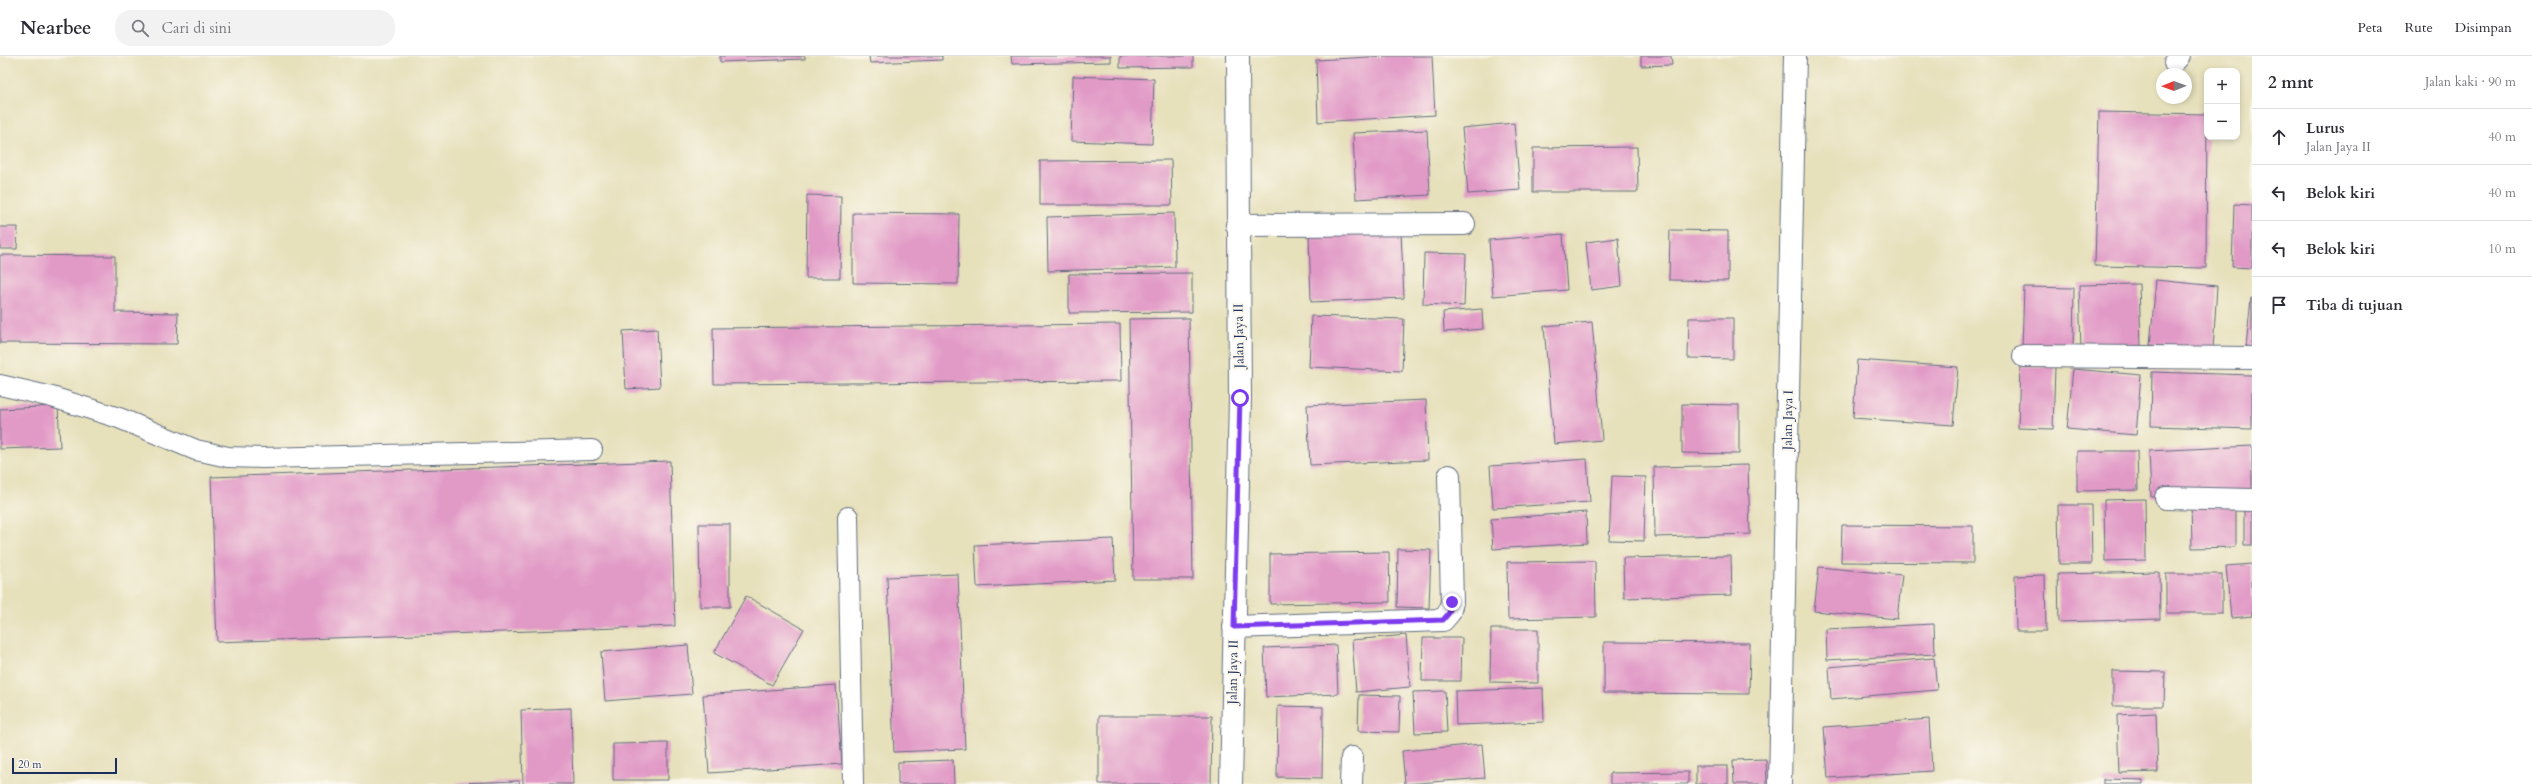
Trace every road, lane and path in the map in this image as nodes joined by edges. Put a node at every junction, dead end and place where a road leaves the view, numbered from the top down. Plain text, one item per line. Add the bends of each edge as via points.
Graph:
1 (1238, 56) edge
2 (1795, 56) edge
3 (1464, 224) dead end
4 (1237, 225) junction
5 (2024, 356) dead end
6 (2252, 358) edge
7 (0, 385) edge
8 (592, 450) dead end
9 (1449, 476) dead end
10 (2166, 498) dead end
11 (2252, 500) edge
12 (848, 516) dead end
13 (1234, 627) junction
14 (1352, 758) dead end
15 (853, 784) edge
16 (1231, 784) edge
17 (1351, 784) edge
18 (1780, 784) edge

1 - 4 street, Jalan Jaya II
2 - 18 street, Jalan Jaya I
3 - 4 street
4 - 13 street, Jalan Jaya II via 1240,398
5 - 6 street
7 - 8 lane via 52,397 119,418 196,450 228,457
9 - 13 street via 1452,602 1449,613 1443,620
10 - 11 street
12 - 15 lane
13 - 16 street, Jalan Jaya II
14 - 17 street

